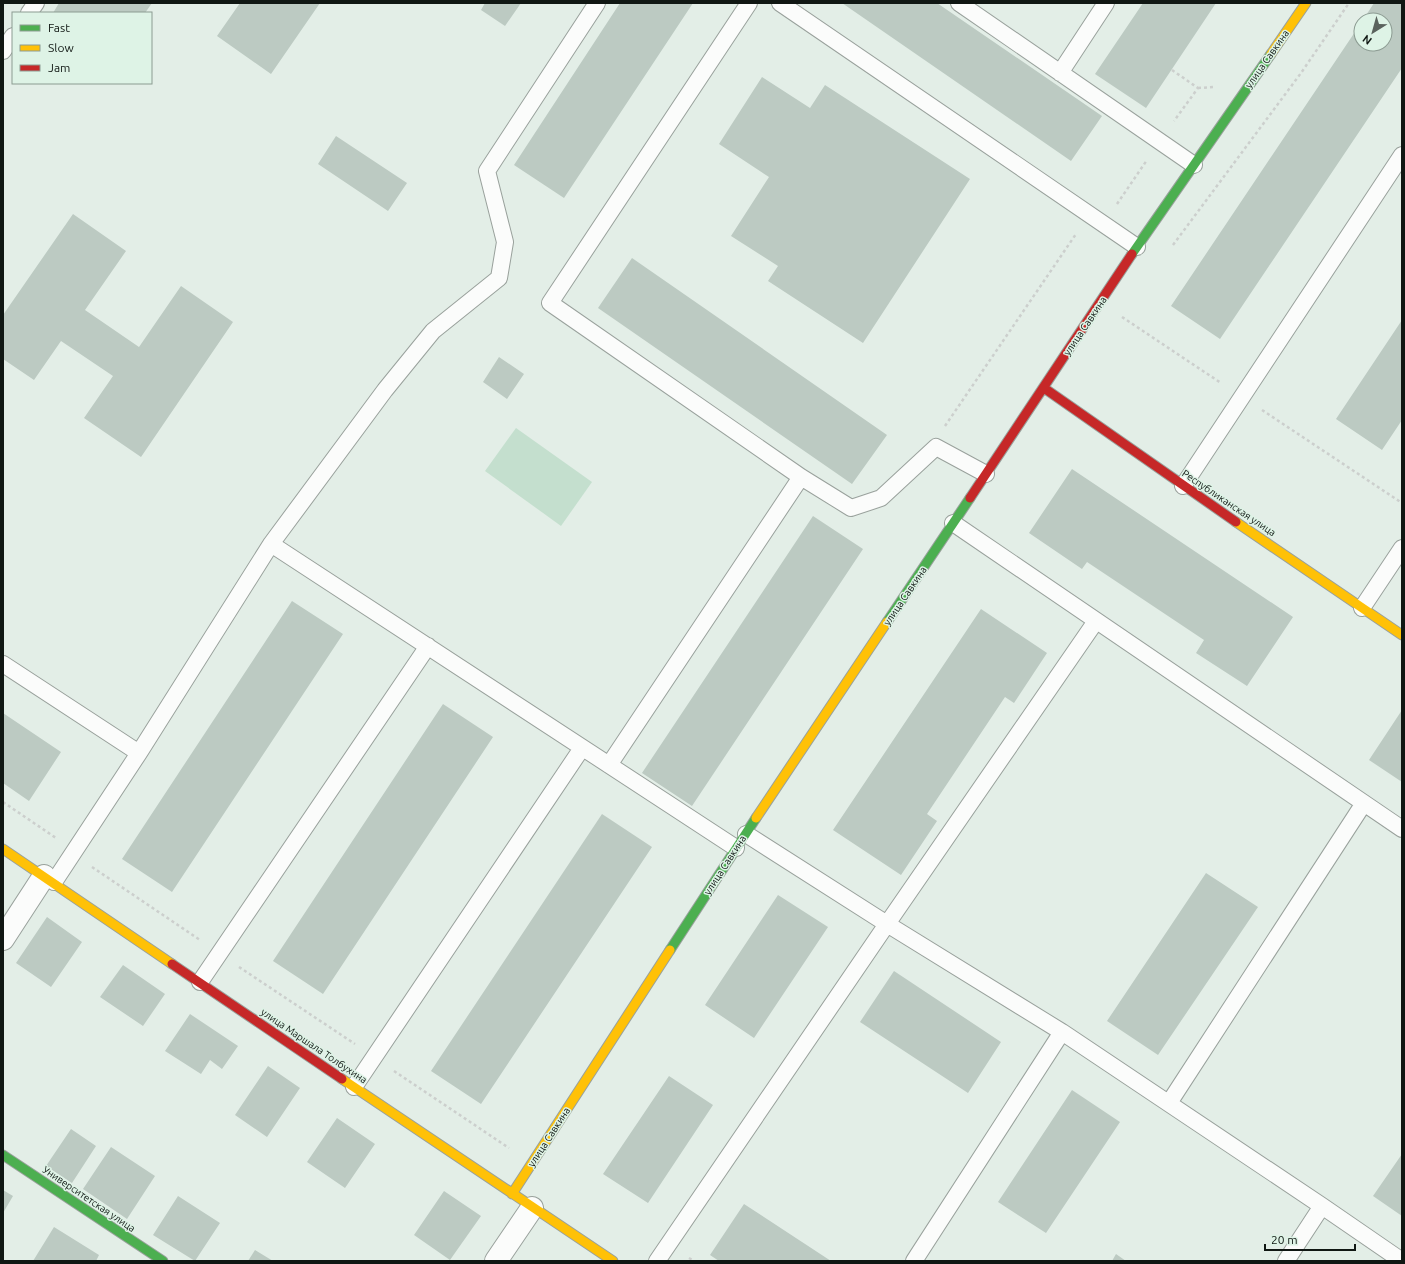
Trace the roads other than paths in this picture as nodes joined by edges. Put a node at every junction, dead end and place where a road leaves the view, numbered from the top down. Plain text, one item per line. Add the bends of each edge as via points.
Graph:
1 (36, 3) edge
2 (597, 3) edge
3 (749, 3) edge
4 (780, 3) edge
5 (959, 3) edge
6 (1106, 3) edge
7 (1306, 3) edge
8 (30, 12) edge
9 (12, 38) edge
10 (3, 51) edge
11 (1060, 73) junction
12 (1402, 155) edge
13 (1194, 165) junction
14 (1137, 248) junction
15 (1044, 388) junction
16 (986, 474) junction
17 (801, 477) junction
18 (1183, 486) junction
19 (953, 523) junction
20 (271, 544) junction
21 (1402, 548) edge
22 (1362, 608) junction
23 (1096, 620) junction
24 (1402, 635) edge
25 (428, 646) junction
26 (3, 664) edge
27 (582, 748) junction
28 (139, 753) junction
29 (609, 765) junction
30 (1364, 803) junction
31 (1402, 829) edge
32 (746, 834) junction
33 (736, 848) junction
34 (3, 849) edge
35 (49, 879) junction
36 (887, 924) junction
37 (3, 938) edge
38 (200, 982) junction
39 (1062, 1032) junction
40 (354, 1087) junction
41 (1169, 1103) junction
42 (3, 1155) edge
43 (512, 1194) junction
44 (1322, 1206) junction
45 (532, 1208) junction
46 (163, 1261) edge
47 (496, 1261) edge
48 (613, 1261) edge
49 (657, 1261) edge
50 (914, 1261) edge
51 (1286, 1261) edge
52 (1402, 1261) edge

1 - 8 lane
2 - 20 lane via 487,170 505,242 499,278 433,331
3 - 17 lane via 550,303
4 - 14 lane
5 - 11 lane
6 - 11 lane
7 - 13 street, улица Савкина
9 - 10 lane
11 - 13 lane
12 - 18 lane
13 - 14 street, улица Савкина
14 - 15 street, улица Савкина
15 - 16 street, улица Савкина
15 - 18 street, Республиканская улица
16 - 17 lane via 936,447 881,498 851,508
16 - 19 street, улица Савкина
17 - 29 lane
18 - 22 street, Республиканская улица
19 - 23 lane
19 - 32 street, улица Савкина
20 - 25 lane
20 - 28 lane
21 - 22 lane
22 - 24 street, Республиканская улица
23 - 30 lane
23 - 36 lane
25 - 27 lane
25 - 38 lane
26 - 28 lane
27 - 29 lane
27 - 40 lane
28 - 35 lane via 75,851
29 - 33 lane
30 - 31 lane
30 - 41 lane
32 - 33 street, улица Савкина
32 - 36 lane
33 - 43 street, улица Савкина
34 - 35 street, улица Маршала Толбухина
35 - 37 street
35 - 38 street, улица Маршала Толбухина
36 - 39 lane
36 - 49 lane
38 - 40 street, улица Маршала Толбухина
39 - 41 lane
39 - 50 lane
40 - 43 street, улица Маршала Толбухина
41 - 44 lane
42 - 46 street, Университетская улица
43 - 45 street, улица Маршала Толбухина
44 - 51 lane
44 - 52 lane
45 - 47 street
45 - 48 street, улица Маршала Толбухина

